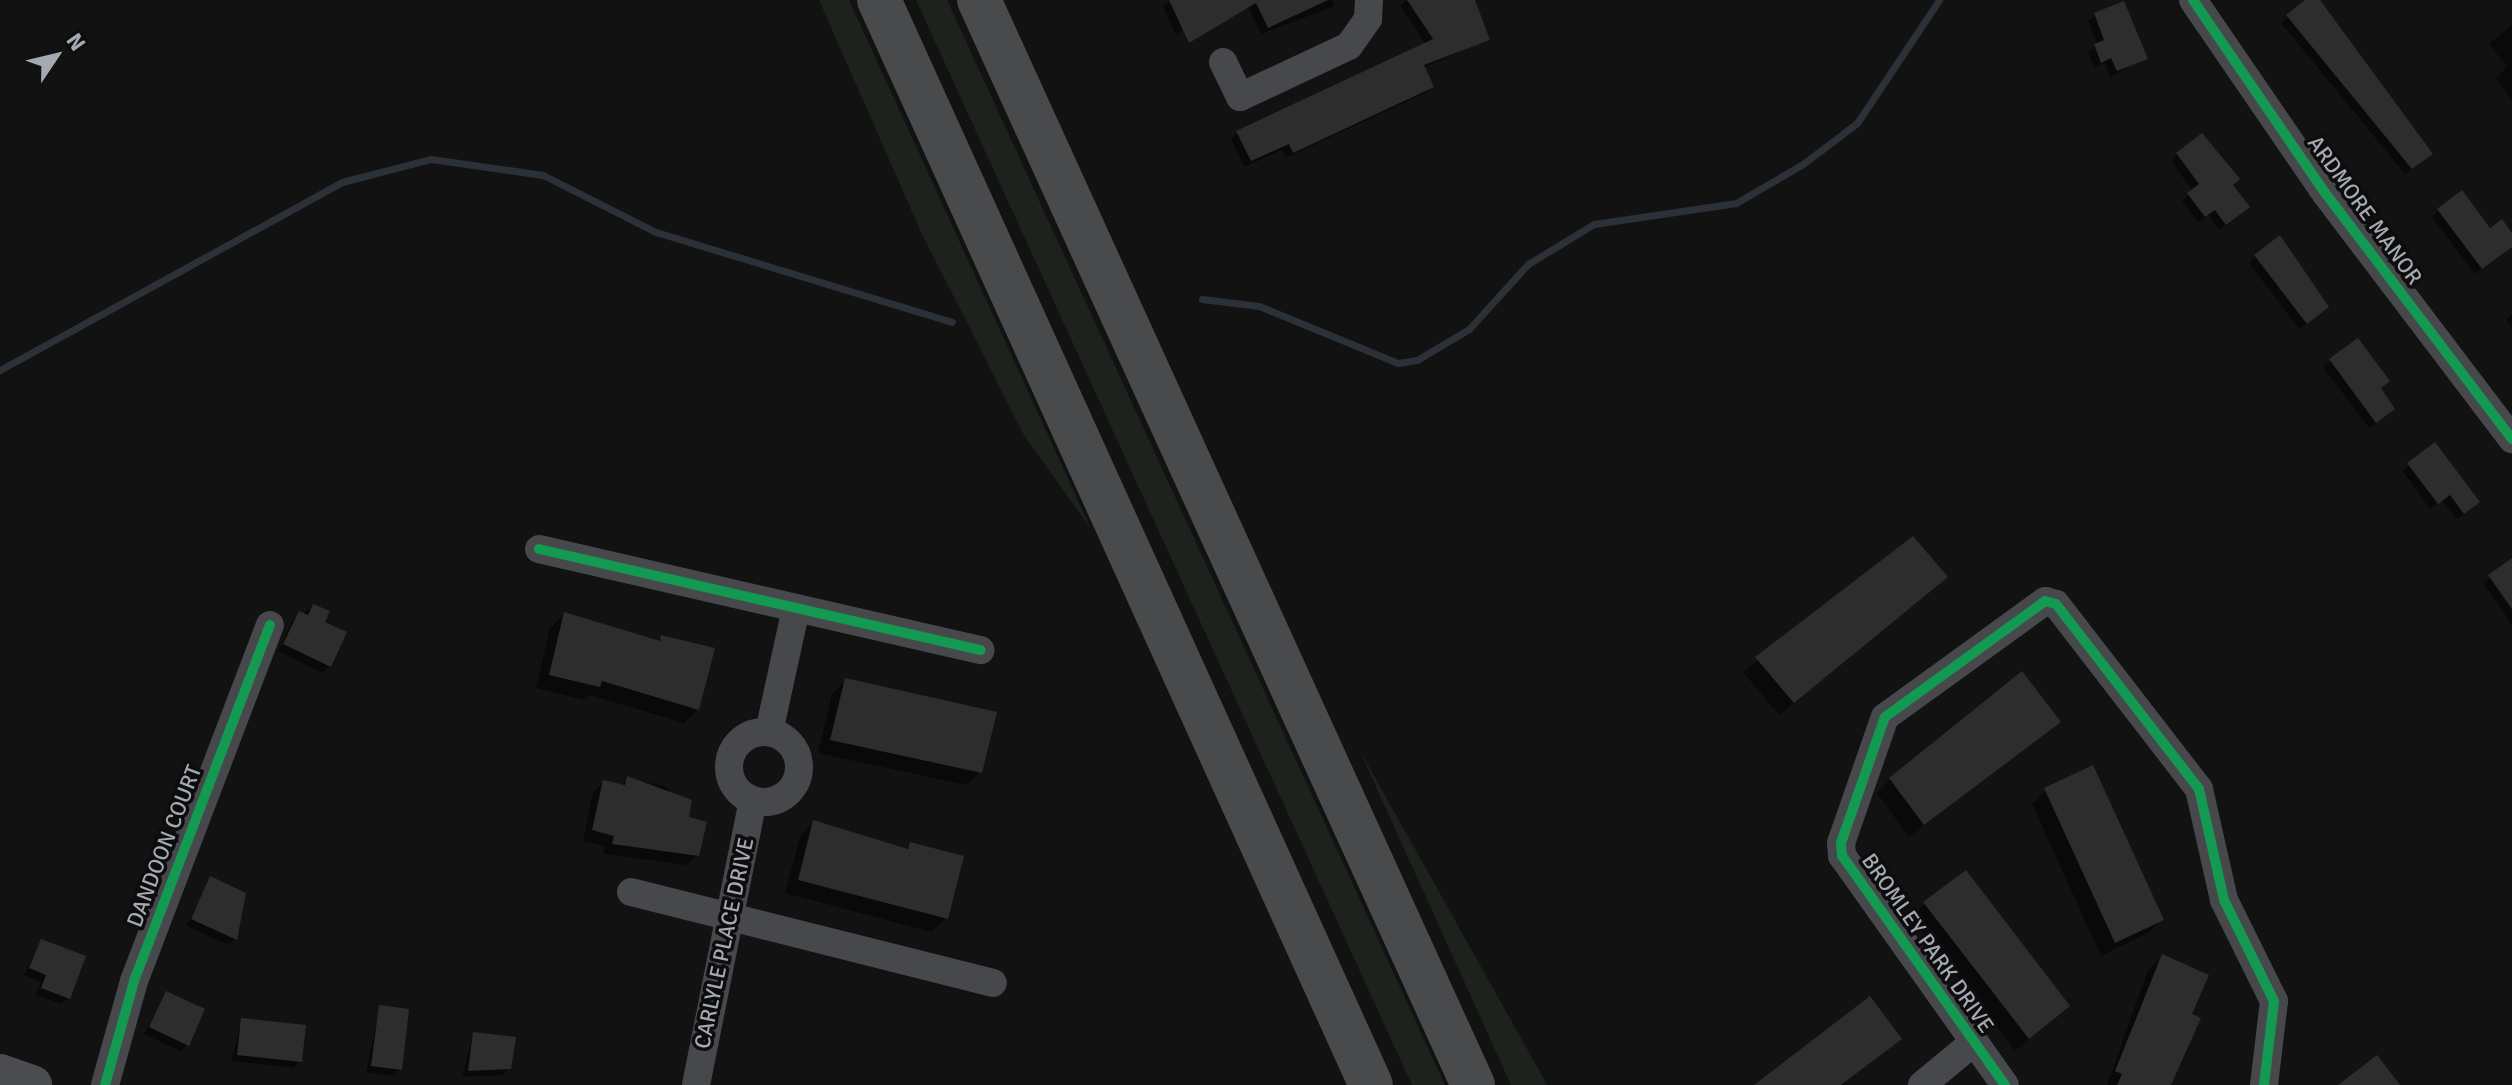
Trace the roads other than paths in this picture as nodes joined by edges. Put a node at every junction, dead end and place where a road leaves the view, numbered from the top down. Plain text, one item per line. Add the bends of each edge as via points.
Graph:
1 (879, 0) edge
2 (979, 0) edge
3 (1369, 0) edge
4 (2193, 0) edge
5 (1223, 62) dead end
6 (2512, 439) edge
7 (539, 549) dead end
8 (796, 608) junction
9 (270, 625) dead end
10 (981, 650) dead end
11 (769, 732) junction
12 (753, 801) junction
13 (631, 892) dead end
14 (729, 916) junction
15 (993, 983) dead end
16 (1974, 1042) junction
17 (0, 1074) edge
18 (32, 1085) edge
19 (105, 1085) edge
20 (696, 1085) edge
21 (1371, 1085) edge
22 (1473, 1085) edge
23 (1922, 1085) edge
24 (2005, 1085) edge
25 (2264, 1085) edge

1 - 21 highway
2 - 22 highway
3 - 5 street via 1368,19 1349,46 1240,97
4 - 6 street, ARDMORE MANOR via 2326,194
7 - 8 street
8 - 10 street
8 - 11 street
9 - 19 street, DANDOON COURT via 134,981
11 - 12 street via 739,740 729,756 733,783
11 - 12 street via 790,743 798,777 788,793
12 - 14 street, CARLYLE PLACE DRIVE
13 - 14 street
14 - 15 street
14 - 20 street, CARLYLE PLACE DRIVE
16 - 23 street
16 - 24 street, BROMLEY PARK DRIVE
16 - 25 street, BROMLEY PARK DRIVE via 1842,856 1841,843 1885,717 2045,601 2065,616 2199,789 2224,900 2274,1001
17 - 18 main road

